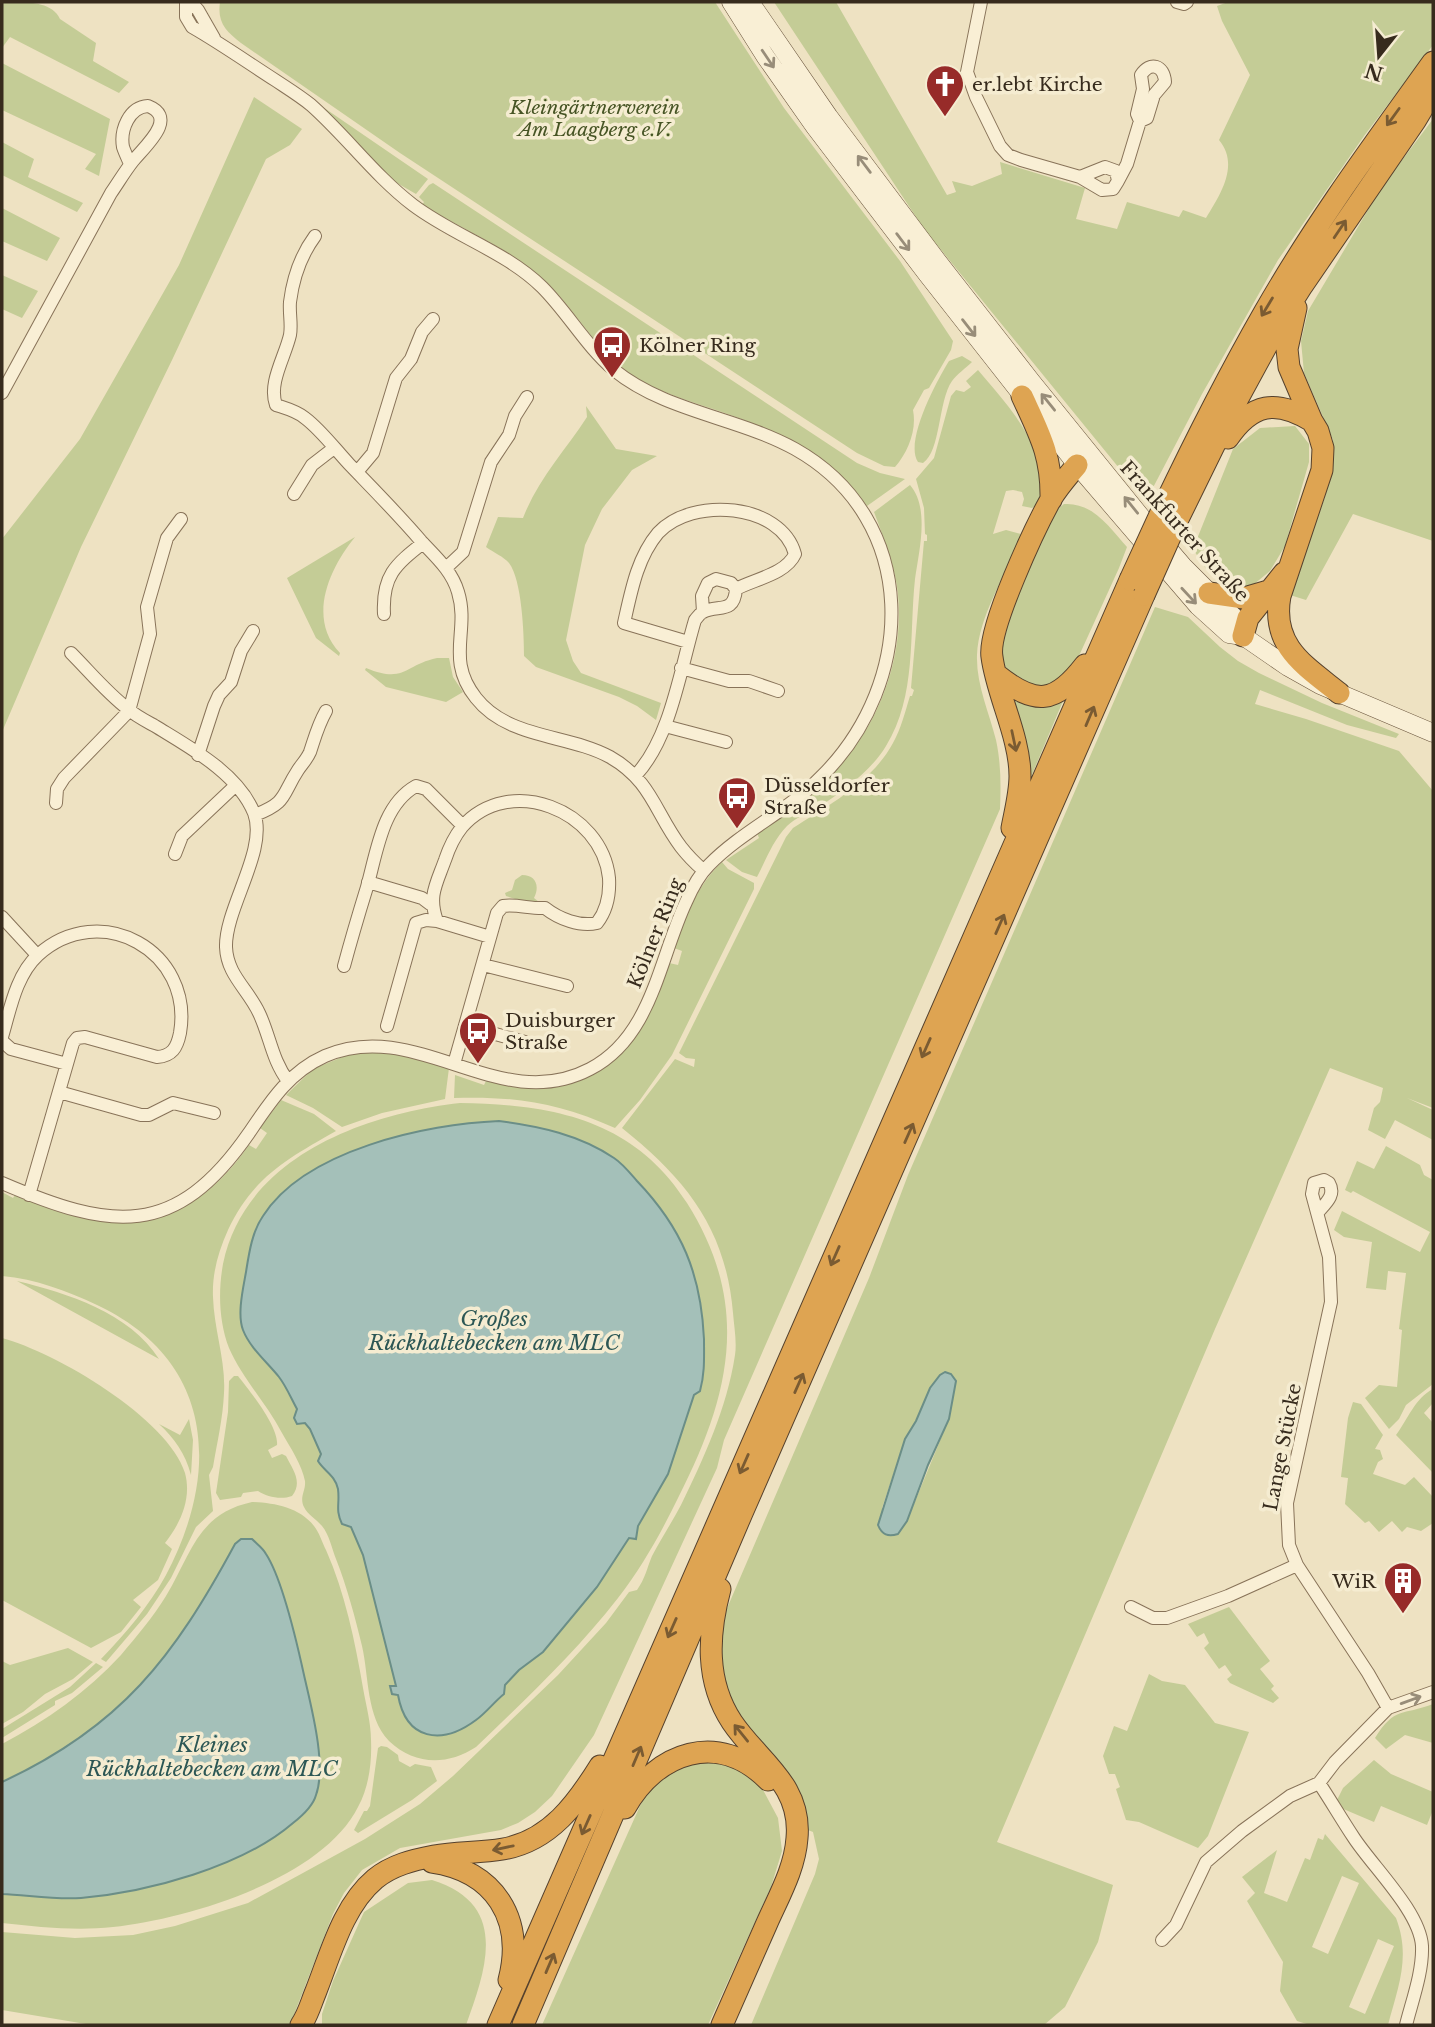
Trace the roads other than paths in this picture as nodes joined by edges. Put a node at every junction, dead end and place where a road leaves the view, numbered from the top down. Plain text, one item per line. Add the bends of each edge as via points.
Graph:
1 (188, 2) edge
2 (731, 2) edge
3 (750, 2) edge
4 (981, 2) edge
5 (1177, 2) edge
6 (1187, 2) edge
7 (1433, 62) edge
8 (1433, 91) edge
9 (1140, 121) dead end
10 (130, 164) dead end
11 (1080, 177) junction
12 (1118, 181) junction
13 (315, 236) dead end
14 (1301, 286) junction
15 (433, 319) dead end
16 (2, 393) edge
17 (1022, 396) junction
18 (527, 397) dead end
19 (1312, 421) junction
20 (334, 448) junction
21 (1084, 460) junction
22 (357, 472) junction
23 (1196, 482) junction
24 (294, 494) dead end
25 (1051, 500) junction
26 (1171, 512) junction
27 (180, 519) dead end
28 (423, 543) junction
29 (446, 568) junction
30 (1137, 588) junction
31 (736, 589) junction
32 (1209, 593) junction
33 (1274, 594) junction
34 (703, 612) junction
35 (384, 614) dead end
36 (253, 631) dead end
37 (1243, 636) junction
38 (1103, 641) junction
39 (688, 642) junction
40 (71, 653) dead end
41 (681, 668) junction
42 (997, 675) junction
43 (778, 691) dead end
44 (1339, 693) junction
45 (129, 711) junction
46 (326, 712) dead end
47 (665, 726) junction
48 (1433, 733) edge
49 (726, 742) dead end
50 (198, 755) junction
51 (636, 775) junction
52 (236, 785) junction
53 (56, 803) dead end
54 (255, 816) junction
55 (463, 826) junction
56 (175, 853) dead end
57 (703, 870) junction
58 (1002, 871) junction
59 (368, 883) junction
60 (430, 904) junction
61 (2, 917) edge
62 (437, 921) junction
63 (489, 937) junction
64 (37, 955) junction
65 (483, 965) junction
66 (344, 966) dead end
67 (567, 986) dead end
68 (387, 1026) dead end
69 (466, 1026) junction
70 (2, 1039) edge
71 (525, 1042) dead end
72 (67, 1064) junction
73 (454, 1064) junction
74 (288, 1081) junction
75 (59, 1092) junction
76 (214, 1113) dead end
77 (2, 1183) edge
78 (29, 1195) junction
79 (1318, 1212) dead end
80 (742, 1513) junction
81 (1297, 1565) junction
82 (1131, 1608) dead end
83 (1433, 1692) edge
84 (643, 1695) junction
85 (1388, 1708) junction
86 (1319, 1783) junction
87 (794, 1856) junction
88 (416, 1859) junction
89 (592, 1864) junction
90 (1162, 1940) dead end
91 (303, 2023) edge
92 (498, 2025) edge
93 (523, 2025) edge
94 (722, 2025) edge
95 (1406, 2025) edge

1 - 57 street, Kölner Ring via 216,41 309,104 411,204 519,268 543,288 618,373 645,390 794,448 824,468 865,516 890,579 893,613 891,647 880,687 844,752 821,777
2 -> 17 street, Frankfurter Straße via 815,127
21 -> 3 street, Frankfurter Straße via 829,117
4 - 11 street via 967,72 1000,146 1008,155
5 - 6 street
7 -> 26 highway via 1348,181 1264,312 1213,406
14 -> 8 highway
9 - 12 street
10 - 16 street
11 - 12 street via 1102,190 1113,189
11 - 12 street via 1105,167 1116,171
13 - 20 street via 303,253 295,278 290,337 273,389 276,405 304,417
14 - 19 highway via 1287,349 1289,367
14 - 23 highway
15 - 22 street via 396,378 373,453
17 - 21 street, Frankfurter Straße
17 - 25 highway via 1050,463
18 - 29 street via 491,462 463,552
19 - 23 highway via 1286,408 1259,409 1238,423
19 - 33 highway via 1323,449 1322,470 1290,566
20 - 22 street
20 - 24 street via 312,465
21 - 25 highway
32 -> 21 street, Frankfurter Straße
21 -> 37 street, Frankfurter Straße via 1198,606 1229,634
22 - 28 street
23 - 26 highway
25 - 42 highway via 993,633 991,656
26 - 30 highway, bridge
27 - 45 street via 167,538 147,607 150,634
28 - 29 street
28 - 35 street via 387,579
29 - 51 street via 461,603 461,668 477,700 512,724 594,749
30 - 38 highway
80 -> 30 highway
31 - 34 street via 732,603 725,608
31 - 34 street via 724,579 708,583 702,596
31 - 39 street via 792,561 793,545 778,530 745,512 725,509 693,511 660,531 641,559 624,623
32 - 33 highway via 1244,598
32 - 37 street, Frankfurter Straße via 1238,621
33 - 37 highway via 1248,618
33 - 44 highway via 1279,630 1286,644
34 - 39 street via 695,620
36 - 50 street via 231,682 214,706
37 - 44 street via 1288,667
38 - 42 highway via 1070,684 1054,694 1036,697
38 - 58 highway
39 - 41 street
40 - 45 street
41 - 43 street
41 - 47 street
42 -> 58 highway via 1020,775
44 - 48 street
45 - 50 street
45 - 53 street via 64,778
46 - 54 street via 309,755 283,800
47 - 49 street
47 - 51 street via 650,759
50 - 52 street
51 - 57 street via 680,845
52 - 54 street
52 - 56 street via 182,836
54 - 74 street via 253,853 226,946 233,976 257,1009 278,1067
55 - 59 street via 426,789 416,786 406,792 386,822
55 - 60 street via 450,845
55 - 63 street via 492,807 519,801 548,806 585,828 600,846 608,872 605,913 597,923 588,925 545,908 514,904 497,913
57 - 73 street, Kölner Ring via 678,920 646,1006 612,1054 566,1079 540,1082 511,1081
58 -> 84 highway
59 - 60 street
59 - 66 street
60 - 62 street
61 - 64 street
62 - 63 street
62 - 68 street via 416,923
63 - 65 street
64 - 70 street via 18,986
64 - 72 street via 82,933 120,935 158,957 177,985 183,1014 175,1049 168,1055 157,1057 78,1038
65 - 67 street
65 - 69 street
69 - 71 street
69 - 73 street
70 - 72 street via 11,1049
72 - 75 street
73 - 74 street, Kölner Ring via 418,1051 368,1045 320,1058
74 - 78 street, Kölner Ring via 211,1181 174,1205 127,1217 77,1212
75 - 76 street via 141,1115 173,1103
75 - 78 street
77 - 78 street, Kölner Ring
79 - 81 street, Lange Stücke via 1329,1257 1331,1301 1287,1503 1289,1545
87 -> 80 highway via 793,1803 777,1774 732,1722 712,1670 715,1610
89 -> 80 highway
81 - 82 street via 1167,1618 1153,1618
81 - 85 street, Lange Stücke
85 -> 83 street
84 -> 88 highway via 580,1798 543,1833 505,1849
84 -> 92 highway
85 - 86 street
86 - 90 street via 1290,1796 1206,1862 1176,1925
86 - 95 street via 1419,1931 1419,1973
87 - 89 highway via 788,1815 768,1780 735,1757 706,1752 675,1758 644,1781
87 - 94 highway
88 - 91 highway via 395,1867 362,1891 346,1917
88 - 92 highway via 451,1864 473,1874 500,1900 513,1931 514,1959 499,2006
93 -> 89 highway

